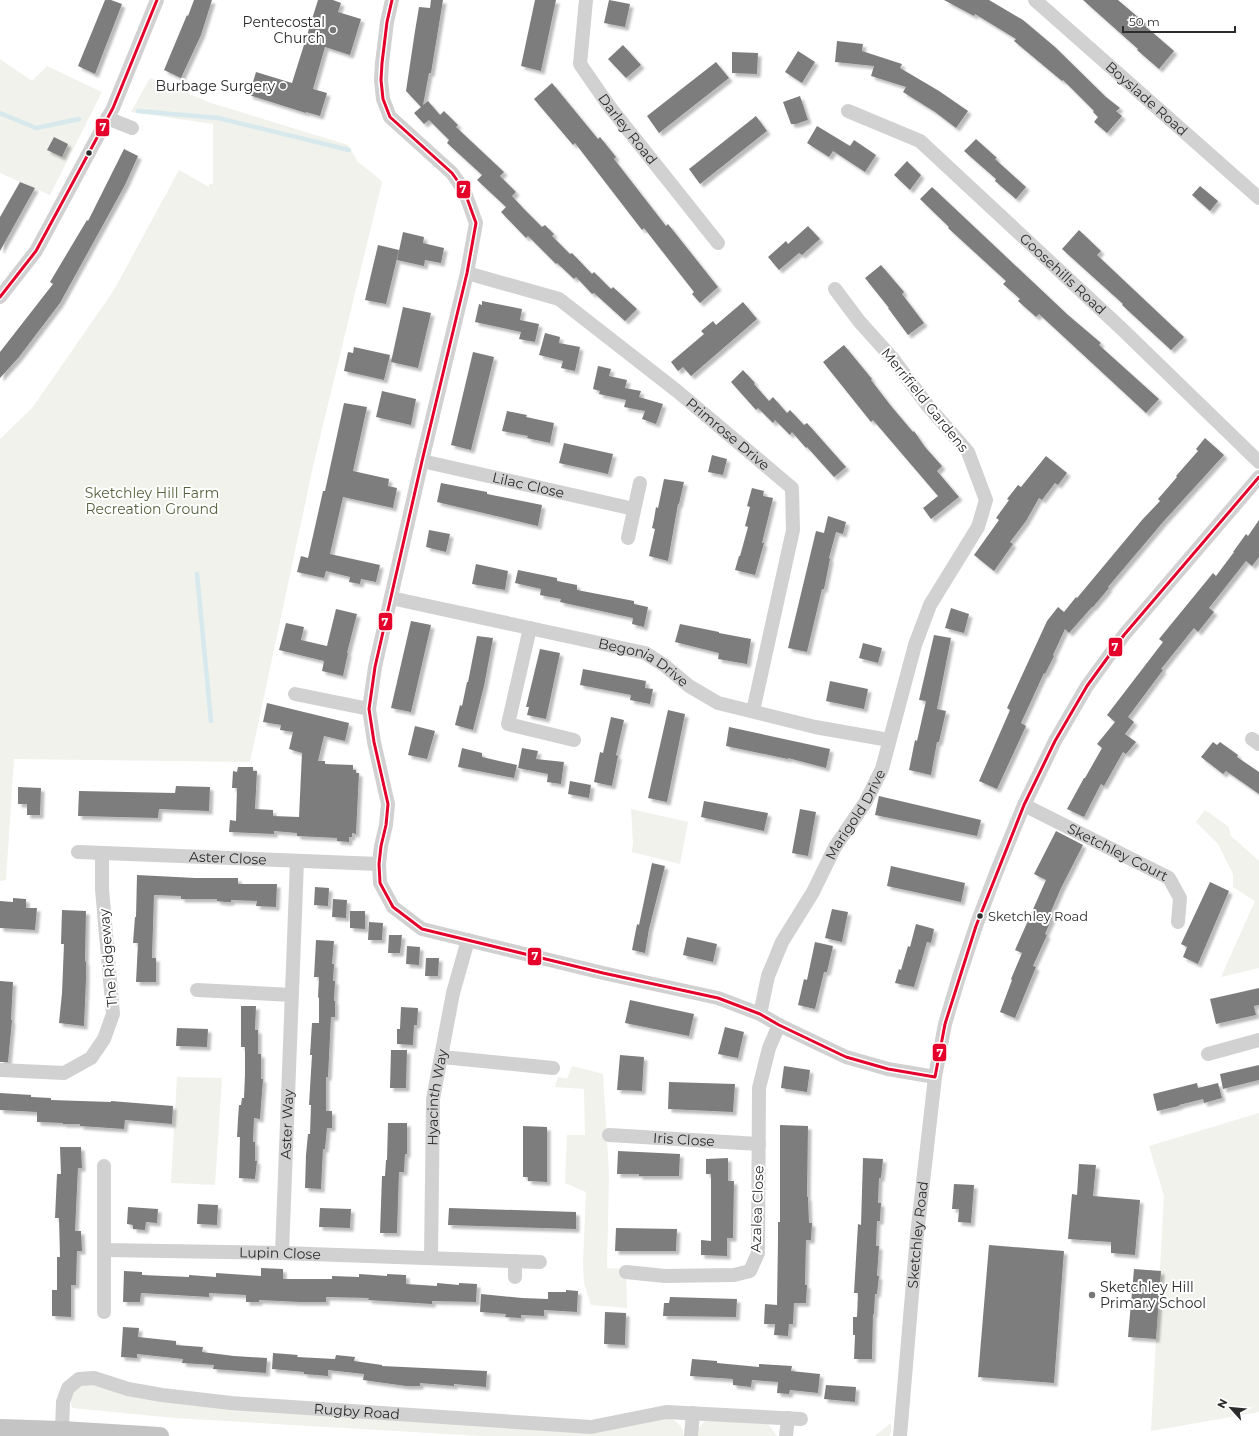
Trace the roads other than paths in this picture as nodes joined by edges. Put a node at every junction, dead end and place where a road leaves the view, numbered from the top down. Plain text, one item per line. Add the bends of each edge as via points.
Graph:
1 (157, 0) edge
2 (392, 0) edge
3 (586, 0) edge
4 (1035, 0) edge
5 (848, 111) dead end
6 (107, 118) junction
7 (132, 128) dead end
8 (1259, 198) edge
9 (718, 244) dead end
10 (467, 273) junction
11 (835, 289) dead end
12 (0, 297) edge
13 (422, 461) junction
14 (1259, 462) edge
15 (1259, 477) edge
16 (640, 483) dead end
17 (634, 509) junction
18 (628, 538) dead end
19 (391, 598) junction
20 (930, 605) joint
21 (530, 628) junction
22 (295, 694) dead end
23 (369, 709) junction
24 (753, 711) junction
25 (574, 740) dead end
26 (889, 740) junction
27 (1024, 805) junction
28 (78, 852) dead end
29 (102, 854) junction
30 (297, 861) junction
31 (379, 864) junction
32 (1178, 922) dead end
33 (468, 940) junction
34 (197, 990) dead end
35 (292, 995) junction
36 (760, 1014) junction
37 (779, 1025) junction
38 (1259, 1040) edge
39 (1208, 1054) dead end
40 (442, 1057) junction
41 (553, 1068) dead end
42 (0, 1070) edge
43 (935, 1078) junction
44 (609, 1135) dead end
45 (758, 1144) junction
46 (104, 1166) dead end
47 (104, 1250) junction
48 (282, 1253) junction
49 (431, 1258) junction
50 (515, 1261) junction
51 (540, 1262) dead end
52 (626, 1272) dead end
53 (515, 1276) dead end
54 (104, 1312) dead end
55 (692, 1413) junction
56 (0, 1428) edge
57 (62, 1430) junction
58 (160, 1436) edge
59 (691, 1436) edge
60 (786, 1436) edge
61 (900, 1436) edge

1 - 6 street
2 - 10 street via 386,22 382,63 383,99 390,117 438,159 464,190 476,223
3 - 9 street, Darley Road via 580,64 614,112
4 - 8 street, Boyslade Road
5 - 14 street, Goosehills Road via 920,141
6 - 7 street
6 - 12 street via 36,251
10 - 13 street
10 - 24 street, Primrose Drive via 559,299 677,391 792,488 793,530
11 - 20 street, Merrifield Gardens via 859,322 893,359 928,406 968,452 986,500 978,527
13 - 17 street, Lilac Close
13 - 19 street
15 - 27 street, Sketchley Road via 1124,636 1101,667 1055,741
16 - 17 street
17 - 18 street
19 - 21 street, Begonia Drive
19 - 23 street via 375,667
20 - 26 street, Marigold Drive via 915,645
21 - 24 street, Begonia Drive via 645,654 689,686 718,703
21 - 25 street via 508,724
22 - 23 street
23 - 31 street via 388,804
24 - 26 street, Begonia Drive via 815,727
26 - 36 street, Marigold Drive via 882,769 864,803 835,847 813,892 782,942 768,976
27 - 32 street, Sketchley Court via 1169,878 1180,898
27 - 43 street, Sketchley Road via 966,955 945,1024
28 - 29 street, Aster Close
29 - 30 street, Aster Close
29 - 42 street, The Ridgeway via 102,889 113,1014 104,1039 91,1058 64,1072
30 - 31 street, Aster Close
30 - 35 street, Aster Way
31 - 33 street via 380,883 393,907 422,929
33 - 36 street via 718,998
33 - 40 street, Hyacinth Way via 453,994
34 - 35 street
35 - 48 street, Aster Way
36 - 37 street
37 - 43 street via 846,1057
37 - 45 street, Azalea Close via 769,1048 759,1088
38 - 39 street
40 - 41 street
40 - 49 street, Hyacinth Way via 433,1098
43 - 61 street, Sketchley Road via 918,1227
44 - 45 street, Iris Close
45 - 52 street, Azalea Close via 758,1253 750,1271 734,1276 665,1276
46 - 47 street
47 - 48 street, Lupin Close
47 - 54 street
48 - 49 street, Lupin Close
49 - 50 street, Lupin Close
50 - 51 street, Lupin Close
50 - 53 street
55 - 57 street, Rugby Road via 666,1412 591,1427 231,1403 128,1389 94,1378 79,1379 68,1388 63,1402
55 - 59 street
55 - 60 street, Rugby Road via 794,1419
56 - 57 main road
57 - 58 main road

